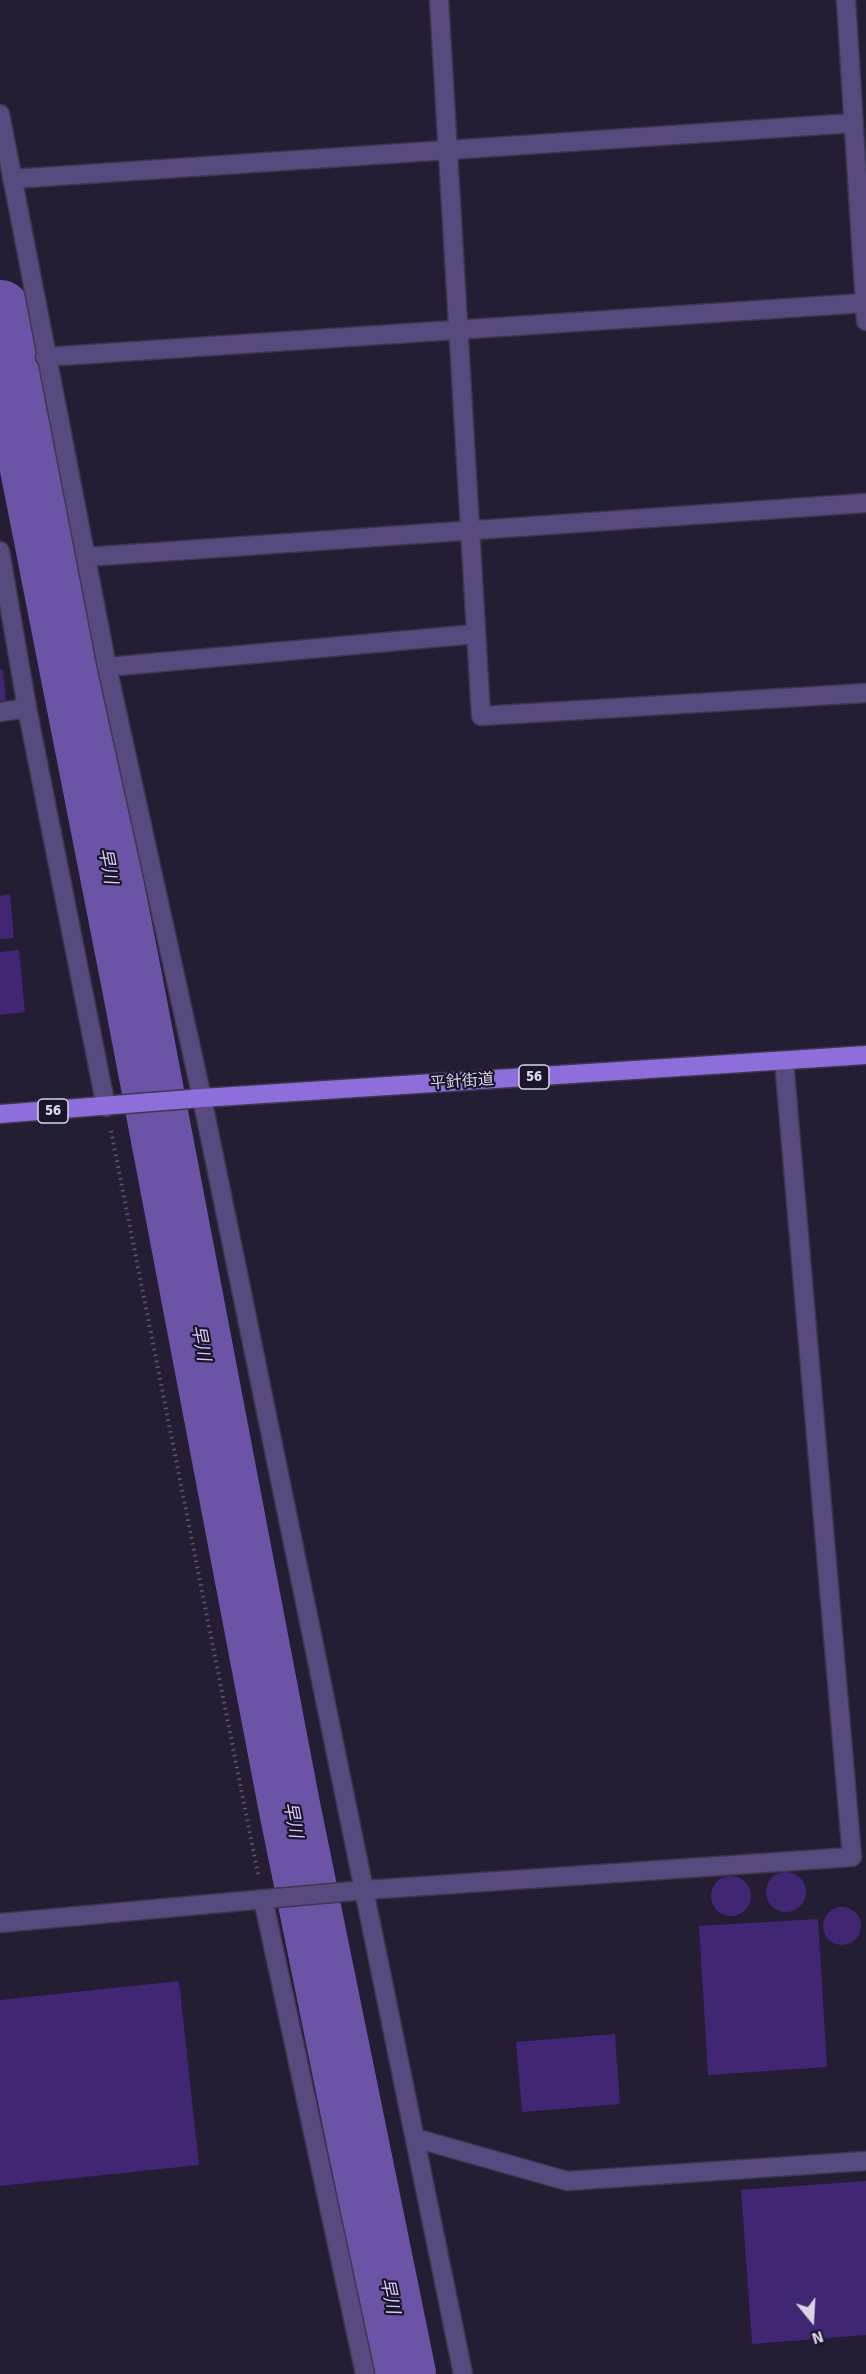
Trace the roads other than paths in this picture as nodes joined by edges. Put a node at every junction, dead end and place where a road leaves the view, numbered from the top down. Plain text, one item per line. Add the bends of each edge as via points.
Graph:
1 (439, 0) edge
2 (846, 0) edge
3 (0, 114) edge
4 (854, 123) junction
5 (447, 150) junction
6 (12, 178) junction
7 (865, 312) edge
8 (458, 330) junction
9 (45, 357) junction
10 (866, 503) edge
11 (470, 530) junction
12 (0, 551) edge
13 (86, 557) junction
14 (476, 634) junction
15 (107, 667) junction
16 (866, 693) edge
17 (27, 708) junction
18 (0, 712) edge
19 (866, 1055) edge
20 (784, 1061) junction
21 (202, 1098) junction
22 (106, 1107) junction
23 (0, 1114) edge
24 (365, 1890) junction
25 (263, 1899) junction
26 (0, 1923) edge
27 (415, 2138) junction
28 (866, 2161) edge
29 (365, 2374) edge
30 (463, 2374) edge

1 - 5 street
2 - 4 street
3 - 6 street
4 - 5 street
4 - 7 street
5 - 6 street
5 - 8 street
6 - 9 street
7 - 8 street
8 - 9 street
8 - 11 street
9 - 13 street
10 - 11 street
11 - 13 street
11 - 14 street
12 - 17 street
13 - 15 street
14 - 15 street
14 - 16 street via 481,716
15 - 21 street
17 - 18 street
17 - 22 street
19 - 20 main road, 平針街道 / 56
20 - 21 main road, 平針街道 / 56
20 - 24 street via 852,1857
21 - 22 main road, 56
21 - 24 street
22 - 23 main road, 56
24 - 25 street
24 - 27 street
25 - 26 street
25 - 29 street
27 - 28 street via 567,2181
27 - 30 street

